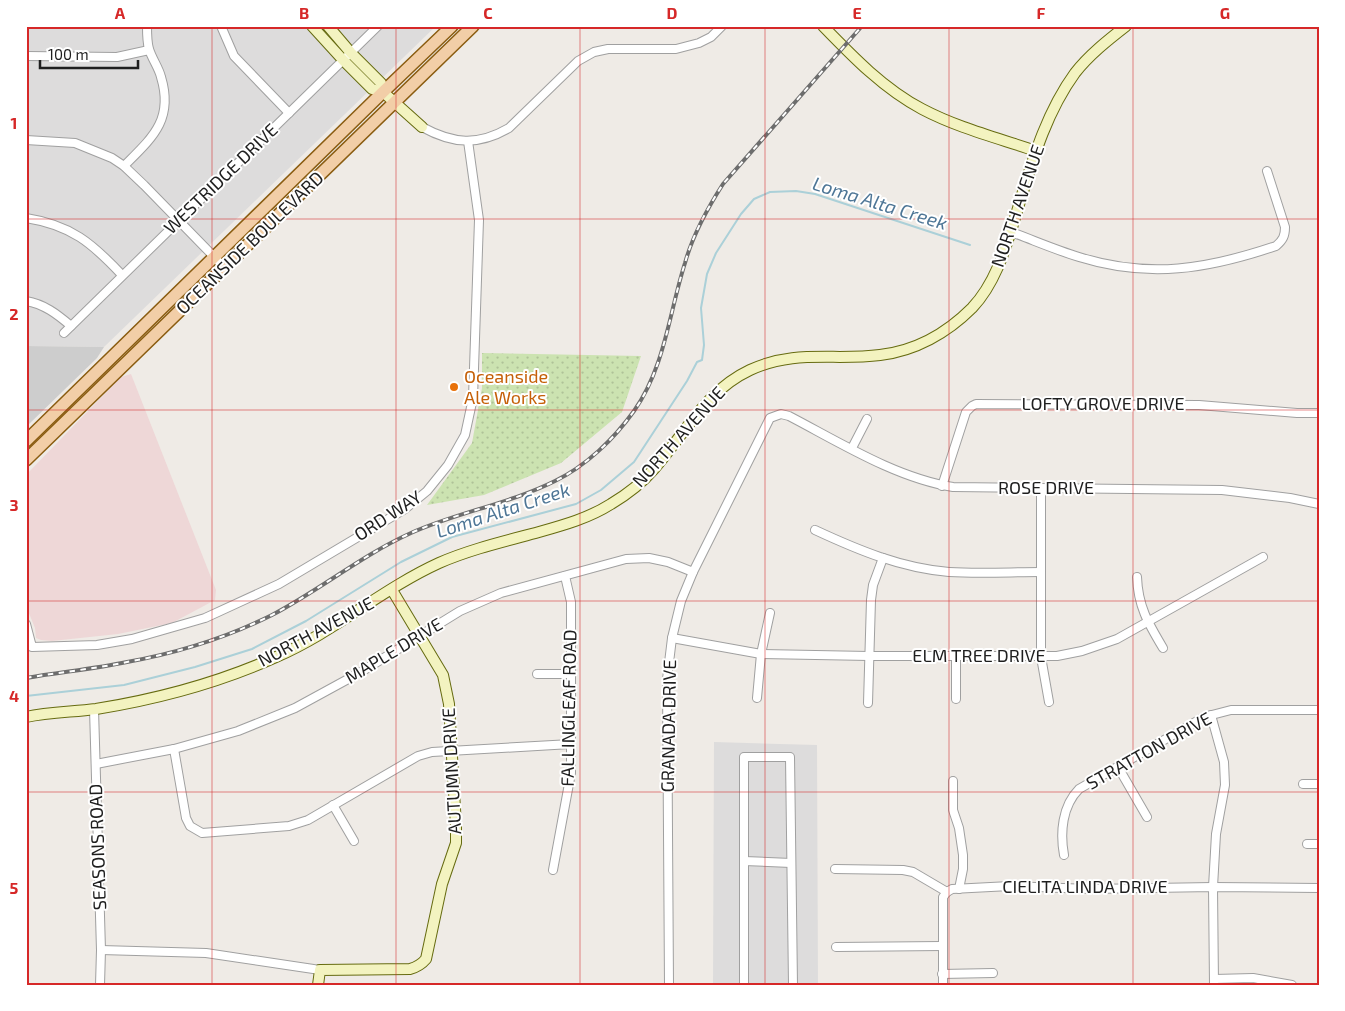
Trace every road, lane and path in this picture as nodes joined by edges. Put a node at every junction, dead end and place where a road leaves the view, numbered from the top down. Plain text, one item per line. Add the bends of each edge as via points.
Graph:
1 (147, 26) edge
2 (221, 26) edge
3 (312, 26) edge
4 (328, 26) edge
5 (378, 26) edge
6 (452, 26) edge
7 (473, 26) edge
8 (722, 26) edge
9 (823, 26) edge
10 (1126, 26) edge
11 (150, 50) junction
12 (351, 52) junction
13 (26, 56) edge
14 (343, 60) junction
15 (383, 92) junction
16 (394, 103) junction
17 (289, 113) junction
18 (422, 127) joint
19 (26, 140) edge
20 (468, 141) junction
21 (1036, 151) junction
22 (124, 166) junction
23 (1267, 171) dead end
24 (26, 218) edge
25 (178, 221) junction
26 (1011, 232) junction
27 (214, 257) junction
28 (224, 267) junction
29 (122, 275) junction
30 (26, 300) edge
31 (71, 326) junction
32 (64, 333) dead end
33 (1319, 413) edge
34 (789, 416) joint
35 (867, 419) dead end
36 (26, 441) edge
37 (852, 448) junction
38 (26, 460) edge
39 (942, 486) junction
40 (1041, 488) junction
41 (1319, 504) edge
42 (815, 530) dead end
43 (1263, 557) dead end
44 (883, 558) junction
45 (693, 572) junction
46 (1041, 572) junction
47 (565, 576) junction
48 (1137, 577) dead end
49 (392, 590) junction
50 (770, 613) dead end
51 (1147, 622) junction
52 (26, 624) edge
53 (419, 636) junction
54 (672, 638) junction
55 (1163, 648) dead end
56 (761, 654) junction
57 (869, 656) junction
58 (956, 657) junction
59 (1041, 657) junction
60 (537, 674) dead end
61 (571, 674) junction
62 (756, 698) dead end
63 (956, 699) dead end
64 (1049, 702) dead end
65 (868, 703) dead end
66 (94, 709) junction
67 (1319, 710) edge
68 (1211, 715) junction
69 (26, 717) edge
70 (571, 744) junction
71 (174, 750) junction
72 (452, 750) junction
73 (96, 764) junction
74 (1118, 767) junction
75 (953, 781) dead end
76 (1303, 784) dead end
77 (1319, 784) edge
78 (333, 805) junction
79 (1147, 817) dead end
80 (354, 841) dead end
81 (1307, 844) dead end
82 (1319, 844) edge
83 (1064, 855) dead end
84 (744, 861) junction
85 (791, 863) junction
86 (835, 869) dead end
87 (553, 870) dead end
88 (1213, 887) junction
89 (1319, 888) edge
90 (959, 889) junction
91 (946, 892) junction
92 (942, 946) junction
93 (836, 947) dead end
94 (101, 950) junction
95 (320, 970) junction
96 (993, 973) dead end
97 (942, 974) junction
98 (1214, 982) edge
99 (100, 985) edge
100 (318, 985) edge
101 (669, 985) edge
102 (744, 985) edge
103 (793, 985) edge
104 (943, 985) edge
105 (1292, 985) edge

1 - 11 street
2 - 17 street via 234,56
3 - 14 main road
4 - 12 main road
5 - 12 street, WESTRIDGE DRIVE
6 - 15 main road, OCEANSIDE BOULEVARD
7 - 16 main road, OCEANSIDE BOULEVARD
8 - 20 street via 699,43 676,49 594,52 578,61 509,128 500,134
9 - 21 main road via 864,67 922,109
10 - 21 main road, NORTH AVENUE via 1076,73 1043,129
11 - 13 street via 117,57
11 - 22 street via 161,76 166,103 160,125 150,141
12 - 14 street, WESTRIDGE DRIVE
12 - 15 main road via 381,83
14 - 15 main road via 372,89
14 - 17 street, WESTRIDGE DRIVE
15 - 16 main road
15 - 27 main road, OCEANSIDE BOULEVARD
16 - 18 main road
16 - 28 main road, OCEANSIDE BOULEVARD
17 - 25 street, WESTRIDGE DRIVE
18 - 20 street via 439,136
19 - 22 street via 75,143
20 - 52 street, ORD WAY via 479,220 474,398 465,435 448,465 427,490 405,509 279,584 206,618 132,639 97,645 46,647 32,646
21 - 26 main road, NORTH AVENUE
22 - 25 street
23 - 26 street via 1285,236 1276,246 1217,264 1160,270 1123,267 1080,257
24 - 29 street via 64,228 85,240
25 - 27 street
25 - 29 street, WESTRIDGE DRIVE
26 - 49 main road, NORTH AVENUE via 984,294 949,328 923,343 898,352 877,356 783,358 752,369 710,397 653,470 610,505 573,522 436,564
27 - 28 street
27 - 36 main road, OCEANSIDE BOULEVARD
28 - 38 main road, OCEANSIDE BOULEVARD
29 - 31 street, WESTRIDGE DRIVE
30 - 31 street via 56,313
31 - 32 street, WESTRIDGE DRIVE
33 - 39 street, LOFTY GROVE DRIVE via 1199,405 976,404 966,412
34 - 37 street, ROSE DRIVE
34 - 45 street, GRANADA DRIVE via 781,414 770,418
35 - 37 street
37 - 39 street, ROSE DRIVE via 903,474
39 - 40 street, ROSE DRIVE
40 - 41 street, ROSE DRIVE via 1222,490
40 - 46 street
42 - 44 street
43 - 51 street, ELM TREE DRIVE
44 - 46 street via 949,572
44 - 57 street via 871,600
45 - 47 street, MAPLE DRIVE via 649,558 626,559
45 - 54 street, GRANADA DRIVE via 681,601
46 - 59 street
47 - 53 street, MAPLE DRIVE via 482,600
47 - 61 street, FALLINGLEAF ROAD via 571,602
48 - 51 street via 1141,607
49 - 53 main road, AUTUMN DRIVE
49 - 66 main road, NORTH AVENUE via 279,656 210,683 157,698
50 - 56 street
51 - 55 street
51 - 59 street, ELM TREE DRIVE via 1082,651
53 - 71 street, MAPLE DRIVE via 295,708 238,731
53 - 72 main road, AUTUMN DRIVE via 447,686
54 - 56 street, ELM TREE DRIVE
54 - 101 street, GRANADA DRIVE via 667,679
56 - 57 street, ELM TREE DRIVE
56 - 62 street
57 - 58 street, ELM TREE DRIVE
57 - 65 street
58 - 59 street, ELM TREE DRIVE
58 - 63 street
59 - 64 street
60 - 61 street
61 - 70 street, FALLINGLEAF ROAD
66 - 69 main road, NORTH AVENUE
66 - 73 street, SEASONS ROAD
67 - 68 street, STRATTON DRIVE via 1230,710
68 - 74 street, STRATTON DRIVE
68 - 88 street via 1224,762 1225,786 1216,834
70 - 72 street
70 - 87 street, FALLINGLEAF ROAD via 571,774
71 - 73 street, MAPLE DRIVE
71 - 78 street via 186,818 190,826 202,833 289,826 308,820
72 - 78 street via 418,756
72 - 95 main road, AUTUMN DRIVE via 456,844 442,884 426,959 418,967 410,968
73 - 94 street, SEASONS ROAD
74 - 79 street
74 - 83 street, STRATTON DRIVE via 1072,796 1065,816
75 - 90 street via 952,810 959,828 963,855
76 - 77 street
78 - 80 street
81 - 82 street
84 - 85 street
84 - 85 street via 744,757 790,757
84 - 102 street
85 - 103 street
86 - 91 street via 913,872
88 - 89 street, CIELITA LINDA DRIVE
88 - 90 street, CIELITA LINDA DRIVE via 1090,889 1010,886
88 - 98 street
90 - 91 street, CIELITA LINDA DRIVE
91 - 92 street via 943,897
92 - 93 street
92 - 97 street
94 - 95 street via 206,953
94 - 99 street, SEASONS ROAD
95 - 100 main road
96 - 97 street
97 - 104 street
98 - 105 street via 1253,978

